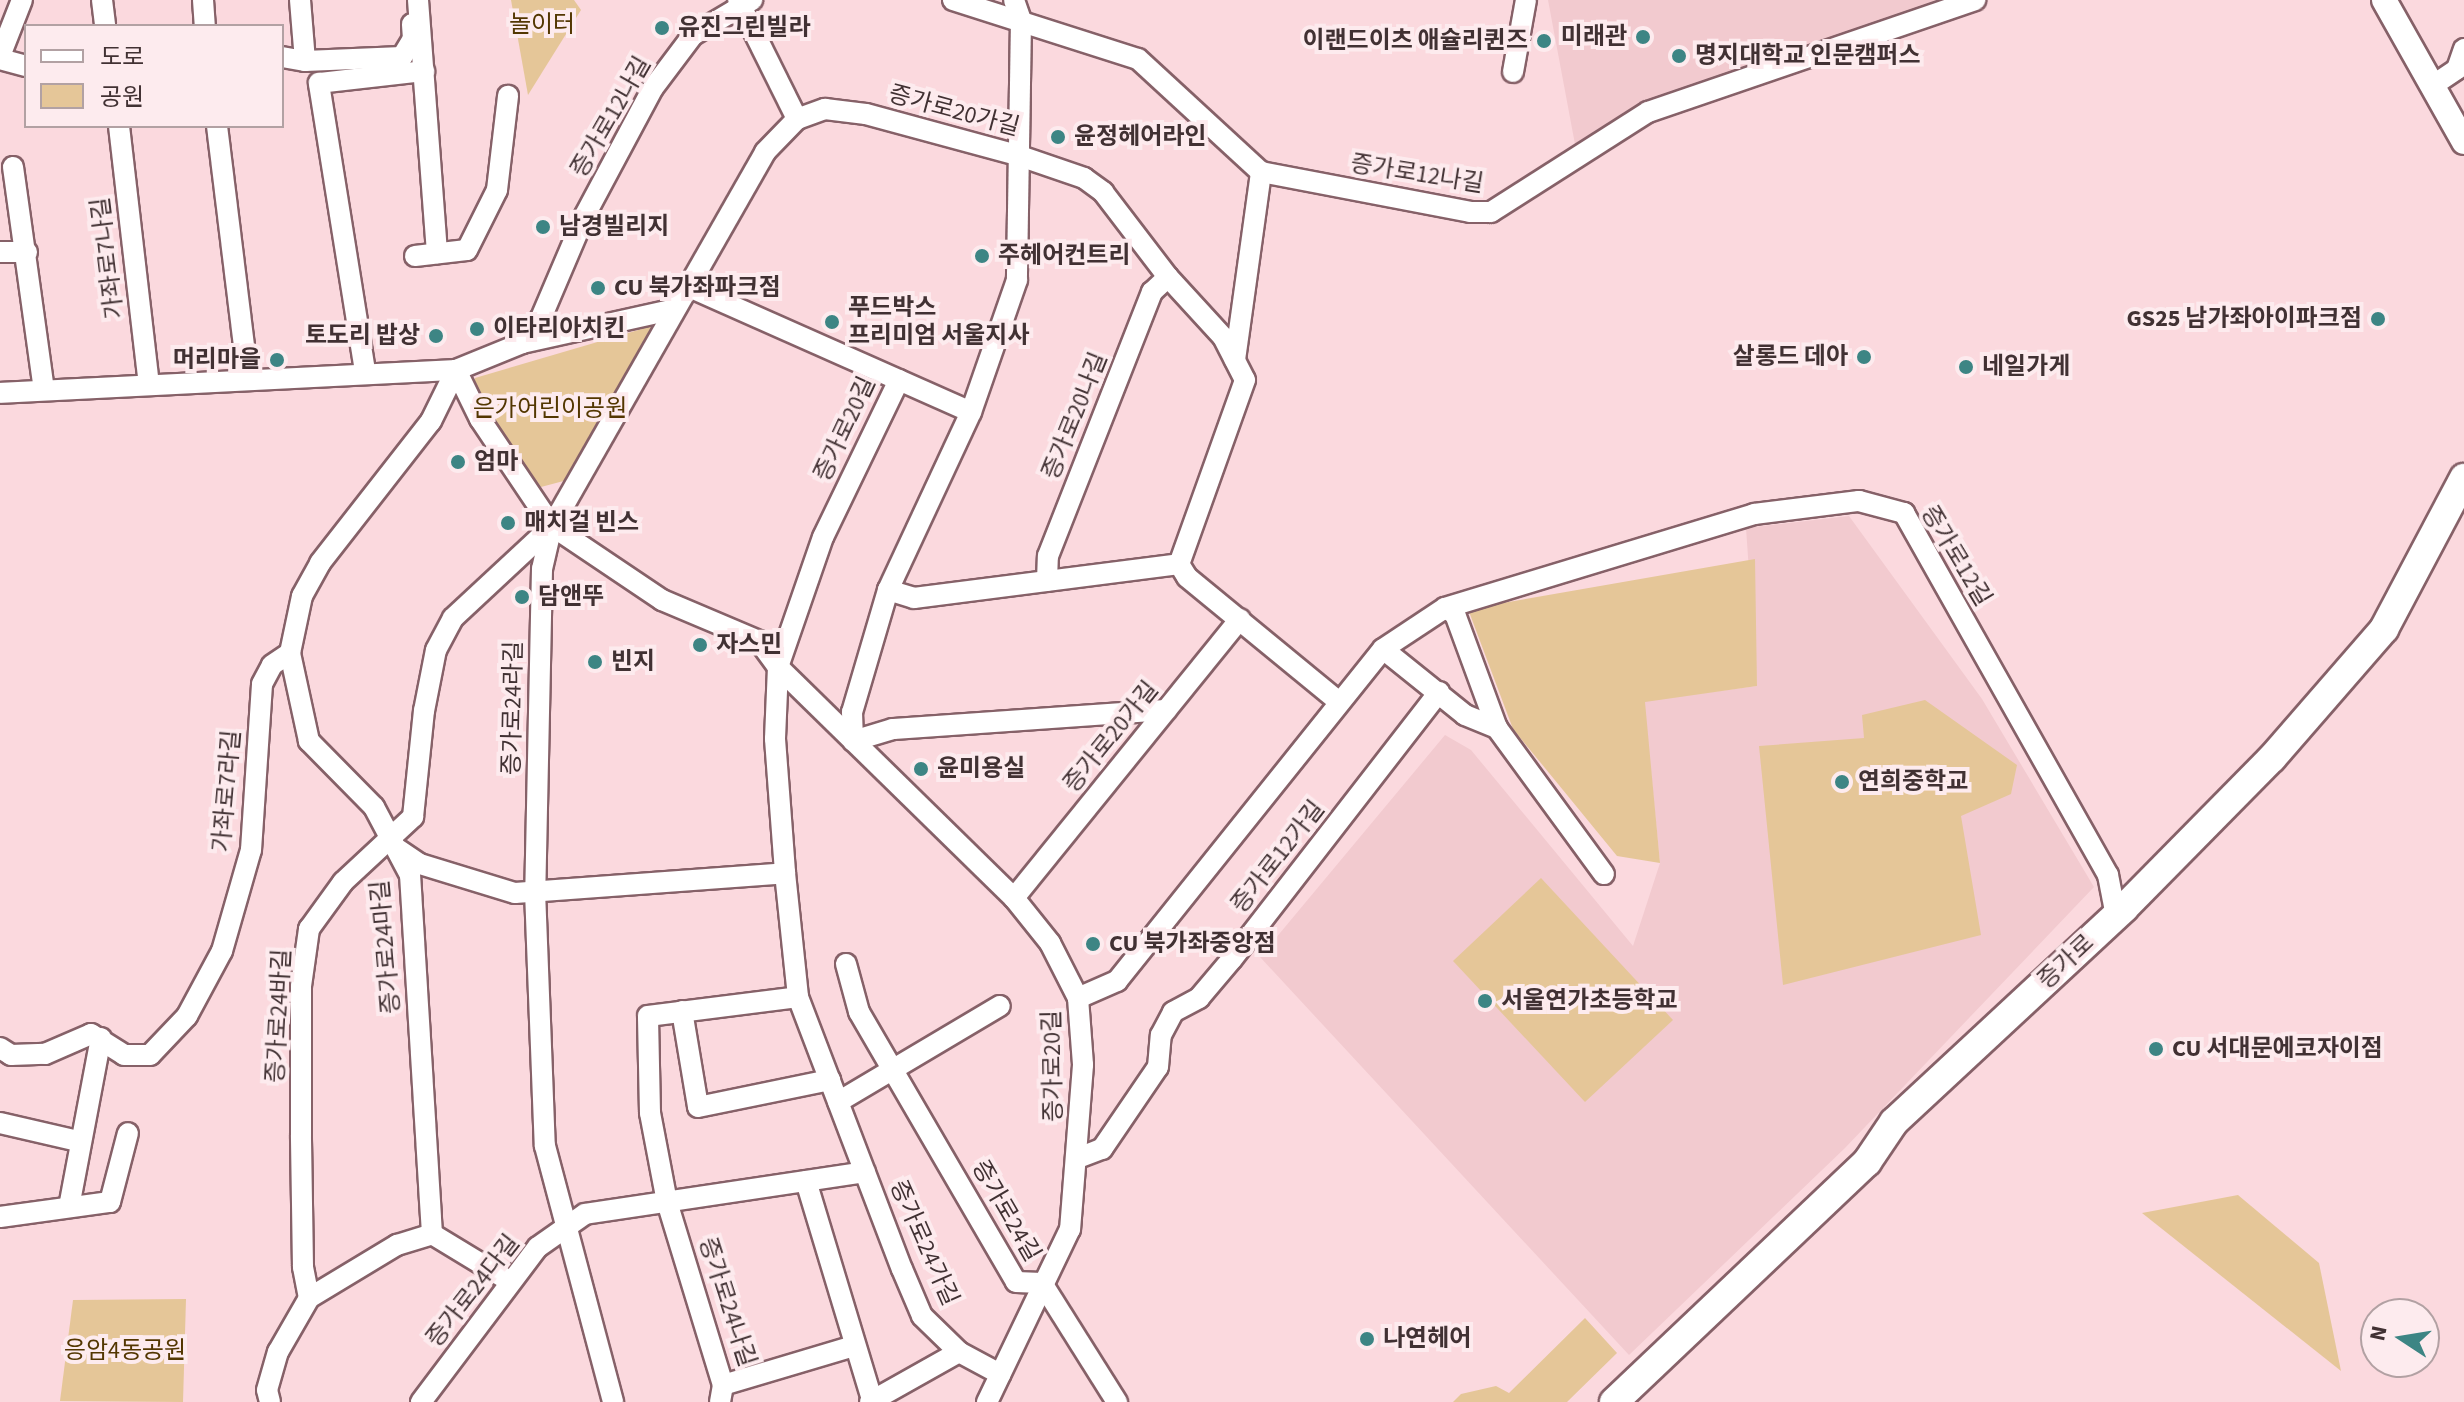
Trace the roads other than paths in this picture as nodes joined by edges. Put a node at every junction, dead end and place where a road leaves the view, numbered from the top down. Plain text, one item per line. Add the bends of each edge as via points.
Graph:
1 (22, 0) edge
2 (102, 0) edge
3 (203, 0) edge
4 (300, 0) edge
5 (409, 0) edge
6 (418, 0) edge
7 (953, 0) edge
8 (1014, 0) edge
9 (1526, 0) edge
10 (1975, 0) edge
11 (2384, 0) edge
12 (744, 1) edge
13 (1021, 20) junction
14 (105, 24) edge
15 (205, 24) edge
16 (2464, 49) edge
17 (284, 57) edge
18 (0, 58) edge
19 (305, 61) junction
20 (24, 65) edge
21 (424, 71) junction
22 (1513, 72) dead end
23 (2432, 86) junction
24 (508, 96) dead end
25 (797, 119) junction
26 (119, 128) edge
27 (217, 128) edge
28 (2464, 142) edge
29 (1017, 155) junction
30 (13, 167) dead end
31 (1261, 172) junction
32 (0, 252) edge
33 (27, 252) junction
34 (437, 253) junction
35 (415, 256) dead end
36 (1168, 277) junction
37 (689, 287) junction
38 (675, 309) junction
39 (522, 343) junction
40 (1235, 360) junction
41 (456, 370) junction
42 (365, 371) junction
43 (248, 379) junction
44 (899, 380) junction
45 (149, 384) junction
46 (44, 390) junction
47 (0, 393) edge
48 (971, 412) junction
49 (2464, 478) edge
50 (2464, 503) edge
51 (552, 526) junction
52 (2439, 526) junction
53 (1179, 564) junction
54 (1047, 581) junction
55 (888, 590) junction
56 (1445, 608) junction
57 (1240, 619) junction
58 (1383, 649) junction
59 (290, 653) junction
60 (778, 667) junction
61 (1439, 692) junction
62 (1338, 701) junction
63 (1166, 710) junction
64 (1497, 728) junction
65 (853, 741) junction
66 (389, 843) junction
67 (785, 873) junction
68 (1604, 874) dead end
69 (535, 891) junction
70 (1014, 898) junction
71 (2116, 916) junction
72 (846, 964) dead end
73 (798, 997) junction
74 (1078, 998) junction
75 (1000, 1006) dead end
76 (682, 1011) junction
77 (101, 1038) junction
78 (0, 1048) edge
79 (897, 1070) junction
80 (830, 1080) junction
81 (838, 1102) junction
82 (0, 1123) edge
83 (128, 1133) dead end
84 (78, 1141) junction
85 (1078, 1158) junction
86 (865, 1172) junction
87 (806, 1181) junction
88 (667, 1202) junction
89 (69, 1207) junction
90 (0, 1217) edge
91 (565, 1226) junction
92 (432, 1234) junction
93 (511, 1282) junction
94 (1042, 1283) junction
95 (309, 1298) junction
96 (854, 1346) junction
97 (959, 1352) junction
98 (1000, 1374) junction
99 (722, 1394) edge
100 (871, 1401) edge
101 (270, 1402) edge
102 (421, 1402) edge
103 (613, 1402) edge
104 (987, 1402) edge
105 (1117, 1402) edge
106 (1614, 1402) edge

1 - 18 street
2 - 14 street
3 - 15 street
4 - 19 street
5 - 19 street via 413,39 402,57
6 - 21 street
7 - 13 street
8 - 13 street
9 - 22 street
10 - 31 street, 증가로12나길 via 1648,112 1491,212
11 - 23 street
12 - 25 street, 증가로12나길
12 - 39 street, 증가로12나길 via 693,35 653,88 584,217 541,318
13 - 29 street
13 - 31 street via 1138,59
16 - 23 street via 2457,69
17 - 19 street
18 - 20 street
21 - 34 street
21 - 42 street via 319,83
23 - 28 street
24 - 34 street via 497,190 467,250
25 - 29 street, 증가로20가길 via 825,109 866,114
25 - 37 street via 765,152
26 - 45 street, 가좌로7나길
27 - 43 street
29 - 36 street, 증가로20가길 via 1084,178 1103,192
29 - 48 street via 1017,280
30 - 33 street
31 - 40 street, 증가로20가길
32 - 33 street
33 - 46 street
34 - 35 street
36 - 40 street, 증가로20가길 via 1223,337
36 - 54 street, 증가로20나길 via 1152,292 1048,556
37 - 38 street
37 - 44 street, 증가로20길
38 - 39 street
38 - 51 street
39 - 41 street
40 - 53 street, 증가로20가길 via 1245,380
41 - 42 street
41 - 51 street via 480,419
41 - 59 street via 431,421 320,563 302,596
42 - 43 street
43 - 45 street
44 - 48 street
44 - 60 street, 증가로20길 via 823,537
45 - 46 street
46 - 47 street
48 - 55 street
49 - 52 main road, 증가로
50 - 52 main road
51 - 60 street, 증가로20길 via 662,600 759,641
51 - 66 street, 증가로24마길 via 453,618 436,650 413,817
51 - 69 street, 증가로24라길 via 542,569
52 - 71 main road, 증가로 via 2384,629 2352,671
53 - 54 street
53 - 57 street
54 - 55 street via 914,598
55 - 65 street via 852,712
56 - 58 street, 증가로12가길
56 - 64 street via 1455,614
56 - 71 street, 증가로12길 via 1754,514 1859,501 1904,513 2108,875
57 - 62 street
57 - 63 street, 증가로20가길
58 - 61 street
58 - 62 street, 증가로12가길
59 - 66 street via 309,741 374,807
59 - 77 street, 가좌로7라길 via 272,665 262,684 251,850 222,951 187,1016 150,1055 124,1055
60 - 65 street, 증가로20길
60 - 67 street, 증가로24가길 via 775,739
61 - 64 street via 1465,715
61 - 85 street, 증가로12가길 via 1232,959 1199,998 1173,1012 1161,1035 1158,1067 1102,1149
62 - 74 street, 증가로12가길 via 1117,981
63 - 65 street via 893,729
63 - 70 street, 증가로20가길
64 - 68 street
65 - 70 street, 증가로20길
66 - 69 street via 420,864 515,893
66 - 92 street, 증가로24마길 via 410,875
66 - 95 street, 증가로24바길 via 343,882 309,929 301,986 301,1120 303,1267
67 - 69 street
67 - 73 street, 증가로24가길
69 - 91 street, 증가로24라길 via 545,1146
70 - 74 street, 증가로20길 via 1050,943
71 - 106 main road, 증가로 via 1894,1122 1867,1162
72 - 79 street, 증가로24길 via 859,1012
73 - 76 street
73 - 80 street, 증가로24가길
74 - 85 street, 증가로20길 via 1083,1065
75 - 79 street
76 - 80 street via 698,1107
76 - 88 street via 648,1016 650,1113
77 - 78 street via 91,1034 45,1054 11,1055
77 - 84 street
79 - 81 street
79 - 94 street, 증가로24길 via 1016,1282
80 - 81 street, 증가로24가길
81 - 86 street, 증가로24가길
82 - 84 street
83 - 89 street via 110,1202
84 - 89 street
85 - 94 street, 증가로20길 via 1070,1229
86 - 87 street, 증가로24다길
86 - 97 street, 증가로24가길 via 922,1316
87 - 88 street, 증가로24다길
87 - 96 street
88 - 91 street, 증가로24다길 via 585,1214
88 - 99 street, 증가로24나길
89 - 90 street
91 - 93 street, 증가로24다길 via 538,1247
91 - 103 street
92 - 93 street
92 - 95 street via 397,1245
93 - 102 street, 증가로24다길
94 - 98 street, 증가로24길
94 - 105 street
95 - 101 street via 278,1352 267,1390
96 - 99 street, 증가로24나길
96 - 100 street
97 - 98 street, 증가로24가길
97 - 100 street
98 - 104 street, 증가로24길

